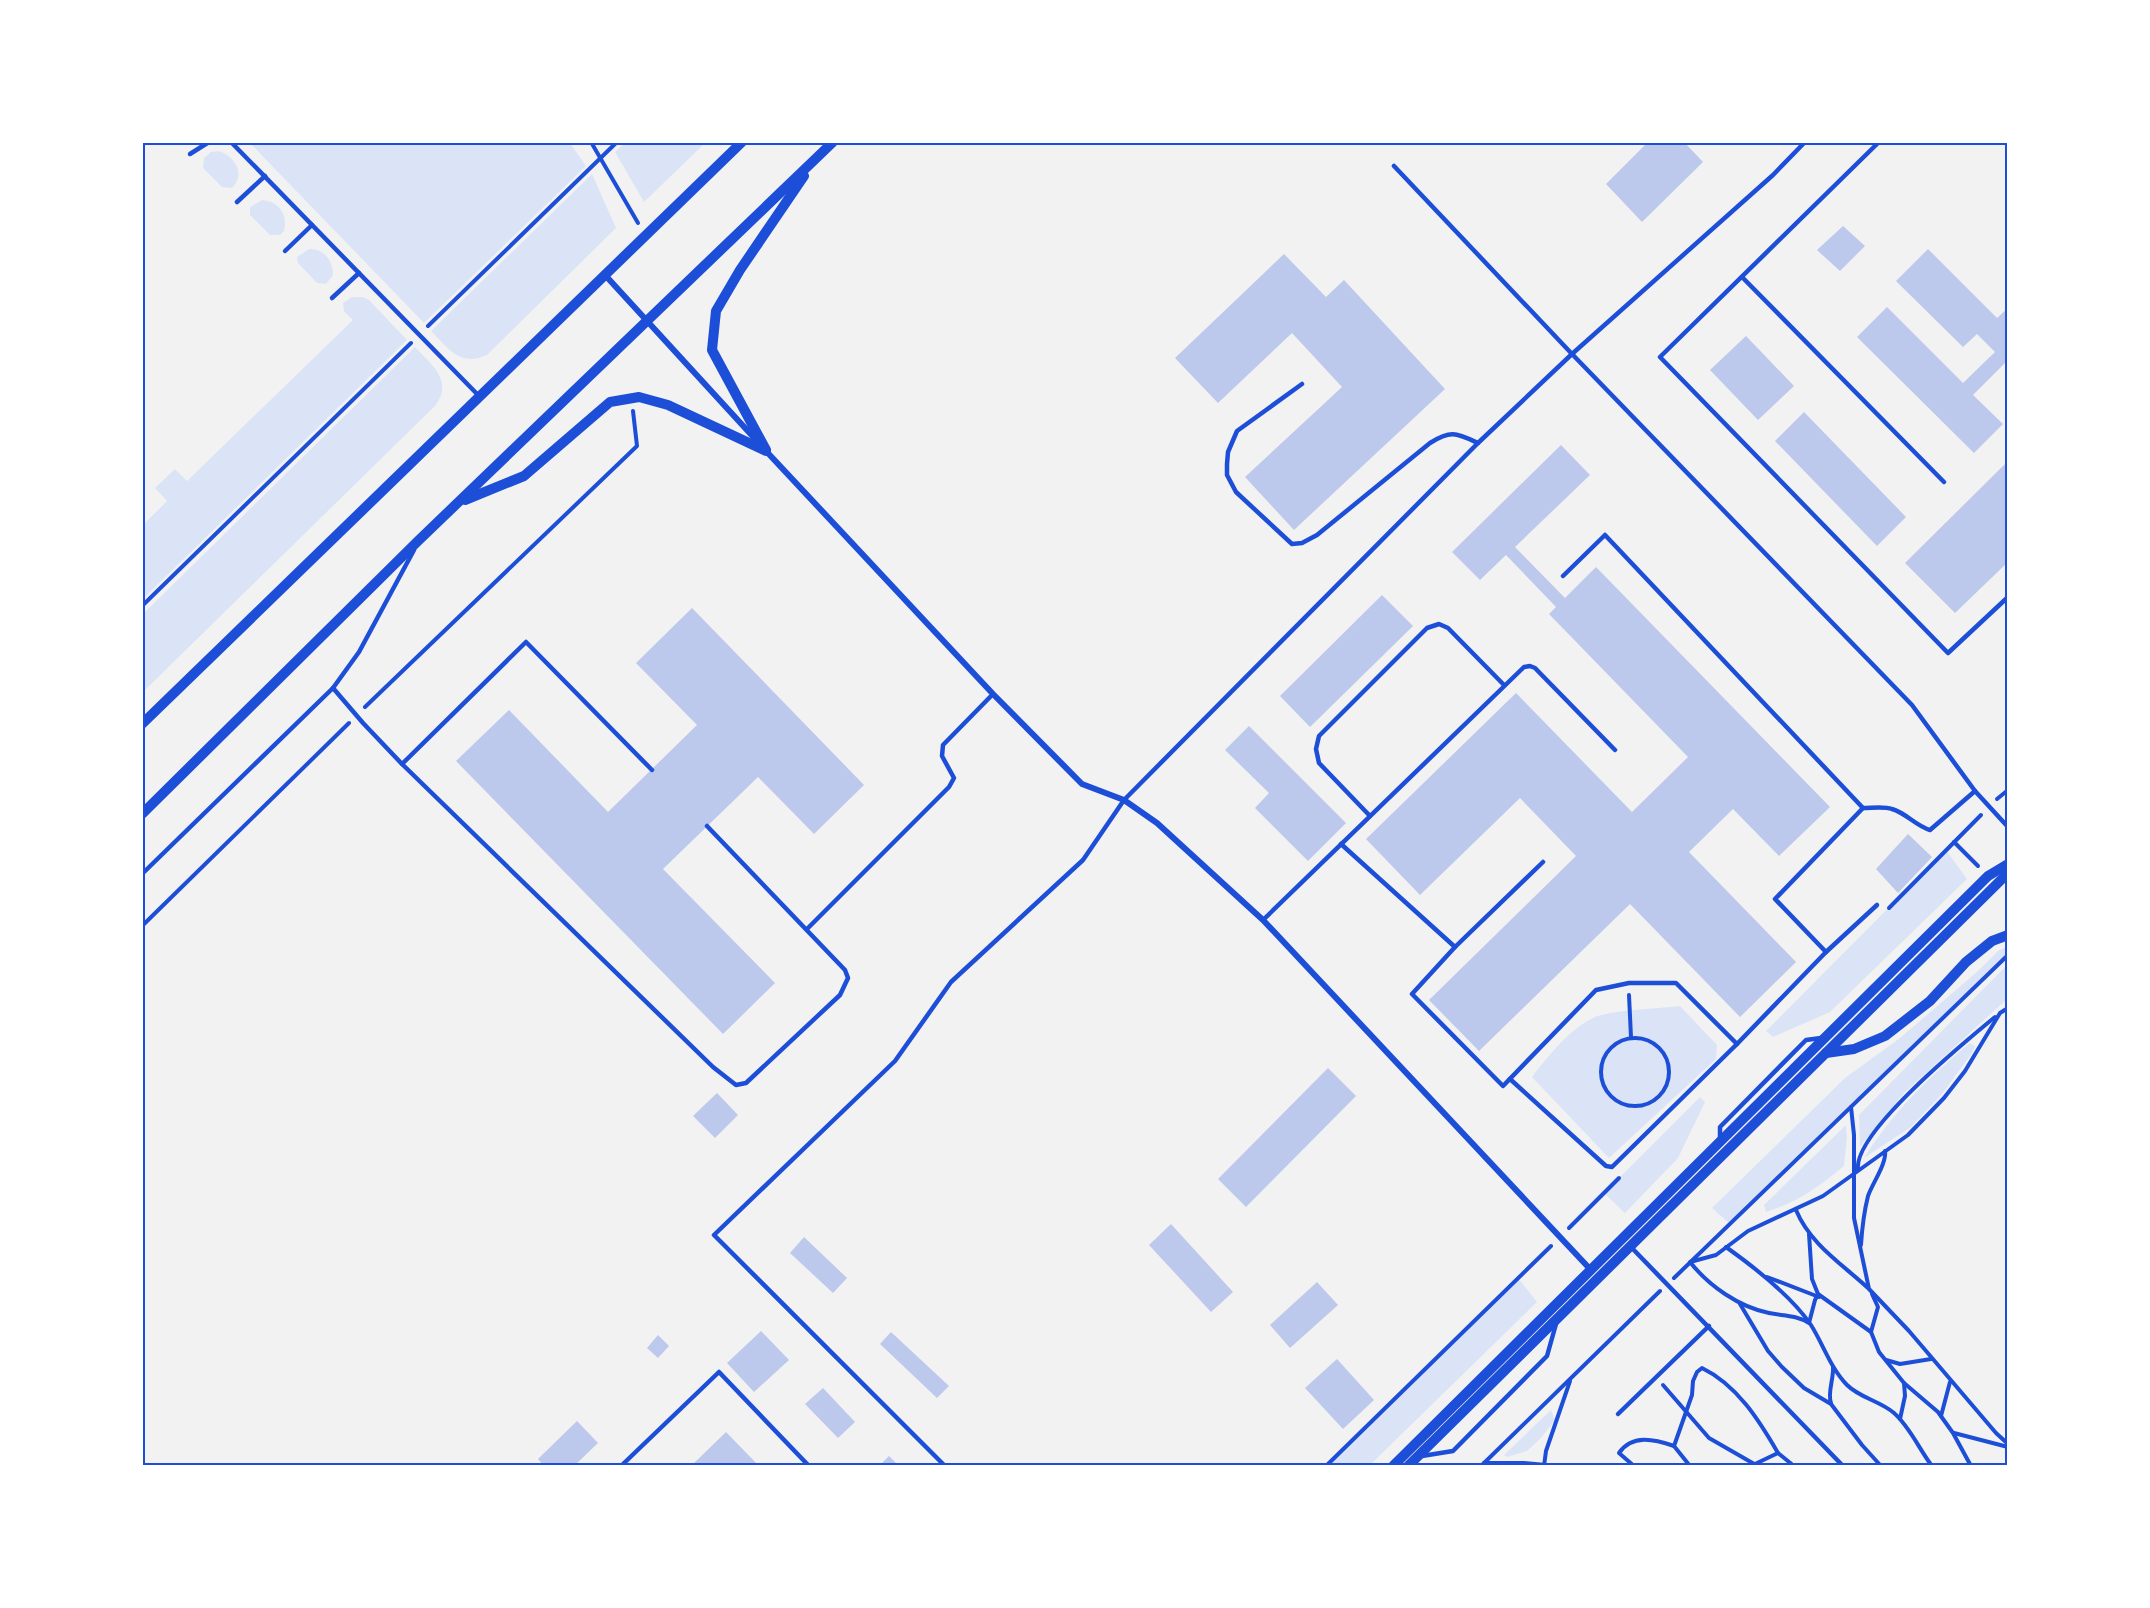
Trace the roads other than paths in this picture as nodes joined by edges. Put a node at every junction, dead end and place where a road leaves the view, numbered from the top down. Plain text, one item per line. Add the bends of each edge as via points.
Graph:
1 (209, 142) edge
2 (231, 142) edge
3 (742, 142) edge
4 (833, 142) edge
5 (1805, 142) edge
6 (1880, 142) edge
7 (190, 154) dead end
8 (815, 160) junction
9 (1394, 165) dead end
10 (265, 176) junction
11 (237, 202) dead end
12 (312, 225) junction
13 (285, 251) dead end
14 (358, 273) junction
15 (605, 275) junction
16 (1742, 278) junction
17 (332, 298) dead end
18 (647, 320) junction
19 (1572, 354) junction
20 (1302, 384) dead end
21 (480, 397) junction
22 (1478, 443) junction
23 (766, 451) junction
24 (1944, 482) dead end
25 (459, 502) junction
26 (419, 540) junction
27 (1563, 576) dead end
28 (2007, 597) edge
29 (1504, 685) junction
30 (333, 688) junction
31 (993, 694) junction
32 (142, 724) edge
33 (1615, 750) dead end
34 (402, 764) junction
35 (652, 770) dead end
36 (1975, 792) junction
37 (1125, 800) junction
38 (1863, 808) junction
39 (142, 814) edge
40 (1370, 816) junction
41 (707, 826) dead end
42 (2007, 826) edge
43 (1341, 844) junction
44 (1543, 862) dead end
45 (2007, 864) edge
46 (2007, 873) edge
47 (142, 874) edge
48 (1877, 905) dead end
49 (1263, 920) junction
50 (807, 929) junction
51 (2007, 935) edge
52 (1455, 947) junction
53 (1826, 952) junction
54 (1737, 1044) junction
55 (1826, 1053) junction
56 (1510, 1079) junction
57 (1630, 1246) junction
58 (1590, 1269) junction
59 (1558, 1317) junction
60 (1709, 1326) junction
61 (1618, 1414) dead end
62 (1415, 1461) edge
63 (621, 1466) edge
64 (809, 1466) edge
65 (945, 1466) edge
66 (1393, 1466) edge
67 (1408, 1466) edge
68 (1843, 1466) edge

1 - 7 lane
2 - 10 lane
3 - 15 street
4 - 8 street
5 - 19 lane
6 - 16 lane
8 - 18 street
8 - 23 street via 716,311 712,350
9 - 19 lane
10 - 11 lane
10 - 12 lane
12 - 13 lane
12 - 14 lane
14 - 17 lane
14 - 21 lane
15 - 18 street
15 - 21 street
16 - 24 lane
16 - 28 lane via 1660,357 1948,653
18 - 23 street
18 - 25 street
19 - 22 lane
19 - 36 lane via 1912,705
20 - 22 lane via 1237,431 1227,464 1227,475 1236,492 1292,544 1317,535 1442,436 1458,434
21 - 32 street
22 - 37 lane
23 - 25 street via 668,405 639,397 610,402 524,476
23 - 31 street
25 - 26 street
26 - 30 lane via 359,652
26 - 39 street
27 - 38 lane via 1605,535
29 - 33 lane via 1530,666
29 - 40 lane
29 - 40 lane via 1448,628 1439,624 1427,628 1319,736 1319,763
30 - 34 lane
30 - 47 lane
31 - 37 street via 1082,784
31 - 50 lane via 943,744 942,756 954,778 949,787
34 - 35 lane via 526,642
34 - 50 lane via 713,1067 736,1084 746,1083 846,987 845,970
36 - 38 lane via 1930,830 1891,808
36 - 42 lane
37 - 49 street via 1157,823
37 - 65 lane via 1083,860 951,982 895,1061 714,1235
38 - 53 lane via 1775,899
40 - 43 lane
41 - 50 lane
43 - 49 lane
43 - 52 lane
44 - 52 lane
45 - 58 street via 1988,876
46 - 55 street
48 - 53 lane
49 - 58 street
51 - 55 street via 1992,941 1966,962 1930,1001 1885,1036 1854,1049
52 - 56 lane via 1412,994 1503,1086
53 - 54 lane
54 - 56 lane via 1676,983 1629,983 1596,990
54 - 56 lane via 1612,1167 1606,1166
55 - 57 street
57 - 59 street
57 - 60 lane
58 - 66 street
59 - 62 street
59 - 62 lane via 1547,1356 1453,1451
60 - 61 lane
60 - 68 lane
62 - 67 street
63 - 64 lane via 719,1372

